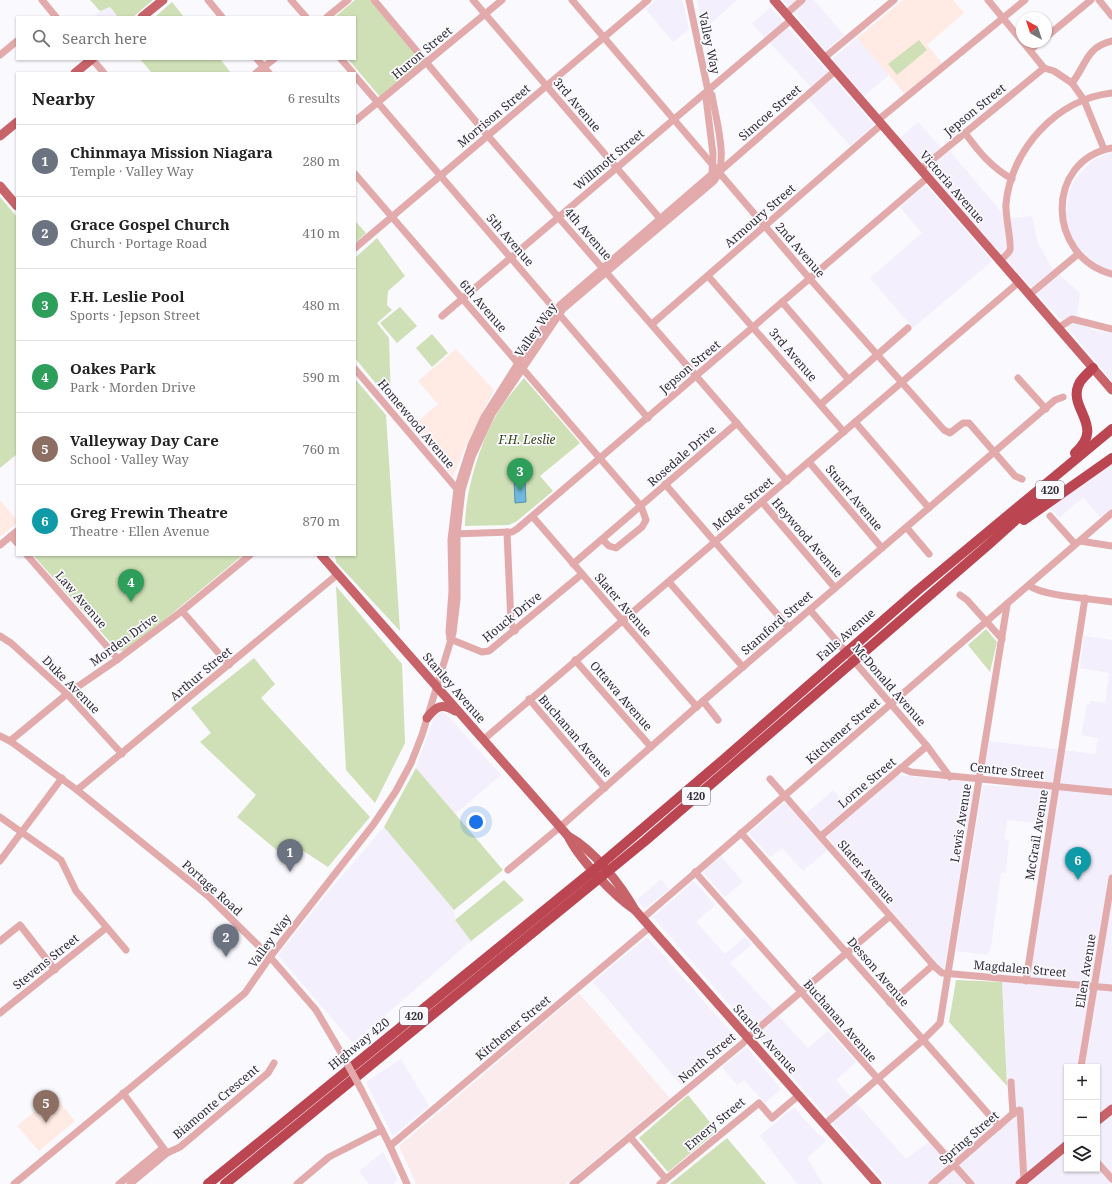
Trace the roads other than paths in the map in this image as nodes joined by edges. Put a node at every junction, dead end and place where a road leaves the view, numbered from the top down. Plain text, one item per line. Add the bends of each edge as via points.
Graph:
1 (42, 0) edge
2 (163, 0) edge
3 (208, 0) edge
4 (291, 0) edge
5 (348, 0) edge
6 (374, 0) edge
7 (473, 0) edge
8 (502, 0) edge
9 (572, 0) edge
10 (648, 0) edge
11 (689, 0) edge
12 (774, 0) edge
13 (802, 0) edge
14 (893, 0) edge
15 (988, 0) edge
16 (1025, 0) edge
17 (1091, 0) edge
18 (1099, 0) edge
19 (485, 14) junction
20 (51, 16) edge
21 (143, 16) edge
22 (221, 16) edge
23 (305, 16) edge
24 (328, 16) edge
25 (1112, 16) edge
26 (788, 17) junction
27 (1003, 18) junction
28 (1052, 32) edge
29 (1016, 34) edge
30 (604, 37) junction
31 (1112, 41) edge
32 (16, 42) edge
33 (1032, 48) edge
34 (1030, 50) joint
35 (0, 55) edge
36 (824, 58) junction
37 (91, 60) edge
38 (93, 60) edge
39 (258, 60) edge
40 (273, 60) edge
41 (342, 60) edge
42 (427, 63) junction
43 (264, 67) junction
44 (1044, 68) junction
45 (836, 71) junction
46 (76, 72) edge
47 (103, 72) edge
48 (257, 72) edge
49 (268, 72) edge
50 (352, 72) edge
51 (356, 77) edge
52 (1072, 83) junction
53 (547, 86) junction
54 (708, 91) junction
55 (1112, 92) edge
56 (1084, 100) junction
57 (378, 103) junction
58 (675, 119) junction
59 (356, 120) edge
60 (880, 122) junction
61 (16, 123) edge
62 (965, 133) junction
63 (0, 136) edge
64 (488, 136) junction
65 (1112, 148) edge
66 (1104, 149) junction
67 (714, 164) junction
68 (616, 168) junction
69 (921, 169) junction
70 (720, 171) junction
71 (356, 175) edge
72 (440, 176) junction
73 (928, 178) junction
74 (1012, 179) junction
75 (0, 186) edge
76 (16, 204) edge
77 (392, 217) junction
78 (559, 217) junction
79 (662, 221) junction
80 (765, 225) junction
81 (356, 247) edge
82 (1078, 254) junction
83 (511, 258) junction
84 (999, 261) junction
85 (605, 270) junction
86 (1112, 274) edge
87 (708, 276) junction
88 (810, 278) junction
89 (1018, 283) junction
90 (1029, 295) junction
91 (463, 299) junction
92 (782, 302) junction
93 (558, 312) junction
94 (442, 316) dead end
95 (652, 324) junction
96 (754, 328) junction
97 (908, 328) dead end
98 (1058, 328) junction
99 (1112, 329) edge
100 (877, 355) junction
101 (520, 366) junction
102 (1092, 368) junction
103 (356, 370) edge
104 (697, 376) junction
105 (1018, 378) dead end
106 (849, 380) junction
107 (902, 382) junction
108 (1112, 390) edge
109 (1063, 397) dead end
110 (821, 404) junction
111 (1046, 409) junction
112 (648, 418) junction
113 (855, 422) junction
114 (737, 423) junction
115 (1112, 429) edge
116 (844, 432) junction
117 (1112, 436) edge
118 (995, 452) junction
119 (601, 458) junction
120 (1112, 458) edge
121 (809, 462) junction
122 (1022, 479) dead end
123 (787, 481) junction
124 (665, 484) junction
125 (459, 489) junction
126 (762, 502) junction
127 (1023, 503) junction
128 (642, 506) junction
129 (929, 508) junction
130 (1112, 513) edge
131 (1050, 516) dead end
132 (533, 517) junction
133 (907, 528) junction
134 (16, 532) edge
135 (507, 532) junction
136 (454, 534) junction
137 (11, 536) junction
138 (603, 540) junction
139 (16, 542) edge
140 (715, 542) junction
141 (1078, 542) junction
142 (0, 545) edge
143 (988, 545) junction
144 (1112, 546) edge
145 (882, 548) junction
146 (929, 554) dead end
147 (28, 556) edge
148 (249, 556) edge
149 (322, 556) edge
150 (573, 564) junction
151 (338, 574) junction
152 (582, 574) junction
153 (669, 582) junction
154 (1030, 586) junction
155 (835, 588) junction
156 (960, 595) dead end
157 (1085, 598) junction
158 (1112, 602) edge
159 (1007, 605) junction
160 (810, 610) junction
161 (182, 611) junction
162 (622, 622) junction
163 (986, 622) junction
164 (789, 628) junction
165 (515, 631) junction
166 (0, 636) edge
167 (450, 639) junction
168 (1002, 639) junction
169 (846, 652) junction
170 (118, 659) junction
171 (574, 660) junction
172 (854, 661) junction
173 (229, 665) junction
174 (743, 668) junction
175 (437, 687) junction
176 (67, 694) junction
177 (528, 699) junction
178 (703, 702) junction
179 (891, 704) junction
180 (696, 707) junction
181 (460, 713) junction
182 (427, 718) junction
183 (718, 720) dead end
184 (0, 736) edge
185 (483, 740) junction
186 (10, 741) junction
187 (927, 746) junction
188 (651, 747) junction
189 (122, 754) junction
190 (901, 768) junction
191 (950, 777) junction
192 (62, 778) junction
193 (770, 779) dead end
194 (979, 779) junction
195 (1055, 787) junction
196 (605, 788) junction
197 (77, 790) junction
198 (1112, 792) edge
199 (785, 796) junction
200 (0, 816) edge
201 (560, 827) junction
202 (22, 831) junction
203 (741, 833) junction
204 (821, 836) junction
205 (0, 861) edge
206 (508, 870) dead end
207 (601, 870) junction
208 (695, 872) junction
209 (1112, 878) edge
210 (890, 916) junction
211 (643, 918) junction
212 (650, 927) junction
213 (106, 928) junction
214 (0, 941) edge
215 (126, 950) dead end
216 (846, 953) junction
217 (270, 957) junction
218 (933, 965) junction
219 (55, 970) junction
220 (949, 974) junction
221 (1026, 981) junction
222 (1094, 986) junction
223 (1112, 988) edge
224 (800, 992) junction
225 (890, 1003) junction
226 (0, 1013) edge
227 (748, 1037) junction
228 (923, 1040) junction
229 (274, 1063) dead end
230 (1081, 1064) edge
231 (877, 1080) junction
232 (1011, 1082) dead end
233 (123, 1093) junction
234 (799, 1095) junction
235 (1112, 1109) edge
236 (1013, 1114) junction
237 (1100, 1119) edge
238 (825, 1124) junction
239 (999, 1126) junction
240 (382, 1130) junction
241 (630, 1137) junction
242 (390, 1146) junction
243 (1064, 1147) edge
244 (165, 1150) junction
245 (1100, 1165) edge
246 (954, 1166) junction
247 (666, 1179) junction
248 (1112, 1179) edge
249 (404, 1182) edge
250 (1022, 1182) edge
251 (14, 1184) edge
252 (119, 1184) edge
253 (130, 1184) edge
254 (208, 1184) edge
255 (225, 1184) edge
256 (297, 1184) edge
257 (573, 1184) edge
258 (660, 1184) edge
259 (877, 1184) edge
260 (932, 1184) edge
261 (970, 1184) edge

1 - 20 street
2 - 21 main road
3 - 22 street
4 - 23 street
5 - 24 street
6 - 42 street, 4th Avenue
7 - 19 street, 3rd Avenue
8 - 19 street, Huron Street
9 - 30 street, 2nd Avenue
10 - 30 street, Morrison Street
11 - 54 street, Valley Way
12 - 26 main road, Victoria Avenue
13 - 26 street, Willmott Street
14 - 36 street
15 - 27 street
16 - 27 street, Armoury Street
17 - 28 street
18 - 25 street
19 - 42 street, Huron Street
19 - 53 street, 3rd Avenue
26 - 36 main road, Victoria Avenue
26 - 54 street, Willmott Street
27 - 29 street
27 - 60 street, Armoury Street
30 - 53 street, Morrison Street
30 - 58 street, 2nd Avenue
31 - 52 street via 1100,44 1087,55
32 - 35 street
33 - 34 street
34 - 44 street
36 - 45 main road, Victoria Avenue
37 - 46 main road
38 - 47 street
39 - 43 street
40 - 43 street
41 - 50 street
42 - 57 street, Huron Street
42 - 64 street, 4th Avenue
43 - 48 street
43 - 49 street
44 - 52 street via 1054,71
44 - 62 street, Jepson Street
45 - 60 main road, Victoria Avenue
45 - 70 street, Simcoe Street
51 - 57 street, 5th Avenue
52 - 56 street
53 - 64 street, Morrison Street
53 - 68 street, 3rd Avenue
54 - 58 street, Willmott Street
54 - 67 street, Valley Way via 706,98
54 - 70 street, Valley Way via 712,94 720,146
55 - 56 street
56 - 66 street
56 - 74 street via 1050,118 1022,154
57 - 59 street, Huron Street
57 - 72 street, 5th Avenue
58 - 67 street, 2nd Avenue
58 - 68 street, Willmott Street
60 - 69 main road, Victoria Avenue
60 - 80 street, Armoury Street
61 - 63 main road
62 - 69 street, Jepson Street
62 - 74 street via 986,160
64 - 72 street, Morrison Street
64 - 78 street, 4th Avenue
65 - 66 street
66 - 82 street via 1086,159 1072,174 1065,188 1062,218 1070,242
67 - 70 street, 2nd Avenue
67 - 79 street, Valley Way via 709,178
68 - 78 street, Willmott Street
68 - 79 street, 3rd Avenue
69 - 73 main road, Victoria Avenue
70 - 79 street, Valley Way via 714,181
70 - 80 street, 2nd Avenue
71 - 77 street, 6th Avenue
72 - 77 street, Morrison Street
72 - 83 street, 5th Avenue
73 - 84 main road, Victoria Avenue
73 - 88 street, Jepson Street
74 - 84 street via 1006,203 1006,222 1011,247
75 - 76 main road
77 - 81 street, Morrison Street
77 - 91 street, 6th Avenue
78 - 83 street, Willmott Street
78 - 85 street, 4th Avenue
79 - 85 street, Valley Way
80 - 87 street, Armoury Street
80 - 88 street, 2nd Avenue
82 - 86 street via 1088,263
82 - 90 street
83 - 91 street, Willmott Street
83 - 93 street, 5th Avenue
84 - 89 main road, Victoria Avenue
85 - 93 street, Valley Way
85 - 95 street, 4th Avenue
87 - 95 street, Armoury Street
87 - 96 street, 3rd Avenue
88 - 92 street, Jepson Street
88 - 100 street, 2nd Avenue
89 - 90 main road, Victoria Avenue
89 - 107 street, McRae Street
90 - 98 main road, Victoria Avenue
91 - 94 street, Willmott Street
91 - 101 street, 6th Avenue
92 - 96 street, Jepson Street
92 - 106 street
93 - 101 street, Valley Way
93 - 112 street, 5th Avenue
95 - 104 street, 4th Avenue
96 - 104 street, Jepson Street
96 - 110 street, 3rd Avenue
97 - 100 street
98 - 99 street via 1072,319
98 - 102 main road, Victoria Avenue
100 - 106 street
100 - 107 street, 2nd Avenue
101 - 119 street, 6th Avenue
101 - 125 street, Valley Way via 496,396 477,430
102 - 108 main road, Victoria Avenue
102 - 127 highway via 1080,382 1076,396 1088,429 1081,448
103 - 125 street, Homewood Avenue
104 - 112 street, Jepson Street
104 - 114 street, 4th Avenue
105 - 111 street
106 - 110 street
107 - 113 street, McRae Street
107 - 118 street, 2nd Avenue via 944,430 950,433 968,423
109 - 111 street, Stamford Street via 1055,400
110 - 116 street, 3rd Avenue
111 - 118 street, Stamford Street
112 - 119 street, Jepson Street
113 - 116 street, McRae Street
113 - 129 street
114 - 123 street, 4th Avenue
114 - 124 street, Rosedale Drive
115 - 127 highway, Falls Avenue / 420
116 - 121 street, McRae Street
117 - 143 highway, Falls Avenue / 420
118 - 122 street, 2nd Avenue via 1015,476
118 - 129 street, Stamford Street
119 - 128 street, 6th Avenue
119 - 132 street, Jepson Street
120 - 143 highway
121 - 123 street, McRae Street
121 - 145 street, Stuart Avenue
123 - 126 street, McRae Street
124 - 128 street, Rosedale Drive
124 - 140 street
125 - 136 street, Valley Way
126 - 140 street, McRae Street
126 - 155 street, Heywood Avenue
127 - 169 highway, Falls Avenue / 420
128 - 138 street, Rosedale Drive
128 - 138 street via 646,520 642,527 616,548
129 - 133 street, Stamford Street
130 - 141 street, Kitchener Street
131 - 141 street
132 - 135 street, Jepson Street via 517,529
132 - 150 street, Slater Avenue
133 - 145 street, Stamford Street
133 - 146 street
134 - 137 street
135 - 136 street, Jepson Street
135 - 165 street via 511,624
136 - 167 street, Valley Way
137 - 139 street
137 - 142 street
138 - 150 street, Rosedale Drive
140 - 153 street, McRae Street
140 - 164 street
141 - 144 street
141 - 154 street, Kitchener Street
143 - 172 highway, Falls Avenue / 420
145 - 155 street, Stamford Street
147 - 170 street, Law Avenue
148 - 161 street, Morden Drive
149 - 151 main road, Stanley Avenue
150 - 152 street, Slater Avenue
151 - 173 street, Arthur Street
151 - 175 main road, Stanley Avenue
152 - 162 street, Slater Avenue
152 - 165 street, Houck Drive
153 - 162 street, McRae Street
153 - 174 street
154 - 157 street via 1046,592
154 - 159 street, Kitchener Street
155 - 160 street, Stamford Street
156 - 163 street
157 - 158 street
157 - 195 street, McGrail Avenue
159 - 163 street, Kitchener Street
159 - 168 street, Lewis Avenue
160 - 164 street, Stamford Street
160 - 169 street, McDonald Avenue
161 - 170 street, Morden Drive
161 - 173 street
162 - 171 street, McRae Street
162 - 180 street, Slater Avenue
163 - 168 street
163 - 179 street, Kitchener Street
164 - 174 street, Stamford Street
165 - 167 street, Houck Drive via 489,651 482,652
166 - 176 street, Duke Avenue
167 - 175 street, Valley Way
168 - 194 street, Lewis Avenue
169 - 172 street, McDonald Avenue
169 - 207 highway, Falls Avenue / 420
170 - 176 street, Morden Drive
171 - 177 street, McRae Street
171 - 188 street, Ottawa Avenue
172 - 179 street, McDonald Avenue
172 - 207 highway, Falls Avenue / 420
173 - 189 street, Arthur Street
174 - 178 street, Stamford Street
175 - 181 main road, Stanley Avenue
175 - 182 street, Valley Way
176 - 186 street, Morden Drive
176 - 189 street, Duke Avenue
177 - 185 street, McRae Street
177 - 196 street, Buchanan Avenue
178 - 180 street, Stamford Street
178 - 183 street
179 - 187 street, McDonald Avenue
179 - 199 street, Kitchener Street
180 - 188 street, Stamford Street
181 - 182 main road via 441,705
181 - 185 main road, Stanley Avenue
182 - 217 street, Valley Way via 411,763 381,814
184 - 186 street, Portage Road
185 - 201 main road, Stanley Avenue
186 - 192 street, Portage Road
187 - 190 street, Lorne Street
187 - 191 street, McDonald Avenue
188 - 196 street, Stamford Street
189 - 197 street, Arthur Street
190 - 191 street, Centre Street via 911,772
190 - 204 street, Lorne Street
191 - 194 street, Centre Street
192 - 197 street, Portage Road
192 - 202 street
193 - 199 street, Slater Avenue
194 - 195 street, Centre Street
194 - 220 street, Lewis Avenue
195 - 198 street, Centre Street
195 - 221 street, McGrail Avenue
196 - 201 street, Stamford Street
197 - 217 street, Portage Road via 208,896
199 - 203 street, Kitchener Street
199 - 204 street, Slater Avenue
200 - 202 street
201 - 206 street, Stamford Street
201 - 207 main road, Stanley Avenue via 568,836 581,843
202 - 205 street
202 - 213 street via 61,860 76,891
203 - 208 street, Kitchener Street
203 - 216 street, Desson Avenue
204 - 210 street, Slater Avenue
207 - 211 main road, Stanley Avenue via 624,891
207 - 254 highway, Highway 420 / 420
207 - 255 highway, Highway 420 / 420
208 - 211 street, Kitchener Street
208 - 224 street, Buchanan Avenue
209 - 222 street, Ellen Avenue
210 - 216 street, North Street
210 - 218 street, Slater Avenue
211 - 212 main road, Stanley Avenue
212 - 227 main road, Stanley Avenue
212 - 242 street, Kitchener Street
213 - 215 street
213 - 219 street, Stevens Street
214 - 219 street via 20,925
216 - 224 street, North Street
216 - 225 street, Desson Avenue
217 - 233 street, Valley Way via 245,993
217 - 240 street, Portage Road, bridge via 316,1010
218 - 220 street, Slater Avenue via 942,973
218 - 225 street
219 - 226 street, Stevens Street
220 - 221 street, Magdalen Street
220 - 228 street, Lewis Avenue via 940,1023
221 - 222 street, Magdalen Street
222 - 223 street, Magdalen Street
222 - 230 street, Ellen Avenue
224 - 227 street, North Street
224 - 231 street, Buchanan Avenue
225 - 228 street, Desson Avenue
227 - 234 main road, Stanley Avenue
227 - 241 street, North Street
228 - 231 street, Lewis Avenue
228 - 239 street, Desson Avenue
229 - 244 street, Biamonte Crescent via 268,1073 180,1147
231 - 238 street, Lewis Avenue
231 - 246 street, Buchanan Avenue
232 - 236 street
233 - 244 street
233 - 251 street, Valley Way
234 - 238 main road, Stanley Avenue
234 - 247 street, Emery Street via 772,1118 759,1102
235 - 237 main road
236 - 239 street, Spring Street
236 - 250 street, Spring Street via 1020,1110
238 - 259 main road, Stanley Avenue
239 - 246 street, Spring Street
240 - 242 street, Portage Road
240 - 256 street via 339,1150
241 - 247 street
241 - 257 street, North Street
242 - 249 street, Portage Road
243 - 250 main road
244 - 252 street
244 - 253 street
245 - 248 street
246 - 260 street, Spring Street
246 - 261 street, Buchanan Avenue
247 - 258 street, Emery Street

